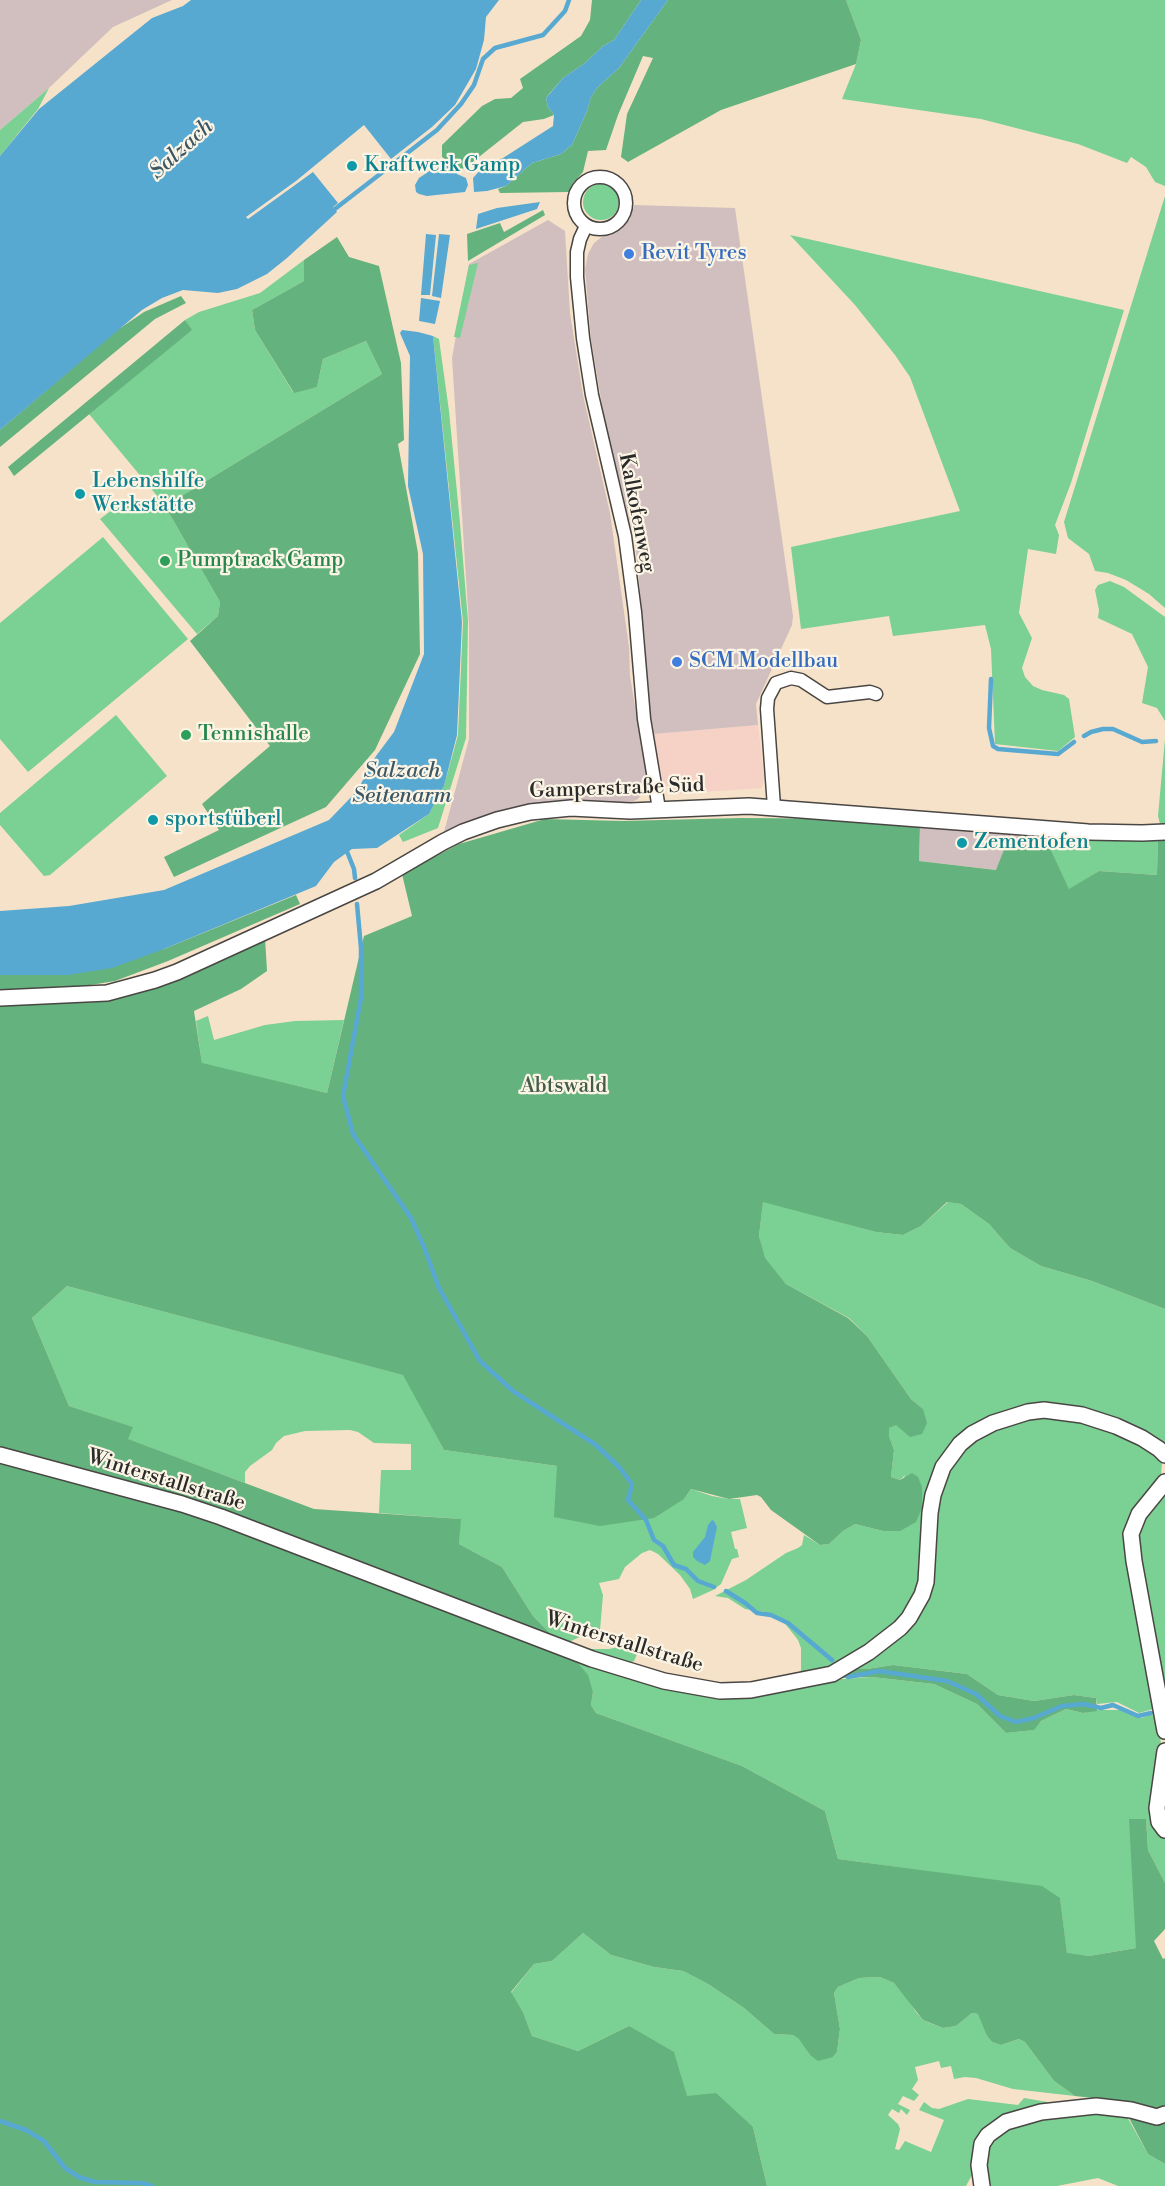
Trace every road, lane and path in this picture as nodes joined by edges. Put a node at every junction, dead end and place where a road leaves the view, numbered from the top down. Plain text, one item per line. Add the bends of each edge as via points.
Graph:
1 (586, 226) junction
2 (876, 694) dead end
3 (774, 807) junction
4 (659, 809) junction
5 (1165, 832) edge
6 (0, 998) edge
7 (0, 1455) edge
8 (1165, 1455) edge
9 (1165, 1482) edge
10 (1165, 1731) edge
11 (1165, 1751) edge
12 (1165, 1830) edge
13 (1165, 2114) edge
14 (982, 2186) edge

1 - 1 street via 614,226 625,212 627,202 620,185 602,176 584,181 578,188 573,203 579,220
1 - 4 street, Kalkofenweg via 577,252 583,338 592,395 625,536 644,719
2 - 3 street via 828,697 801,680 792,678 776,683 767,709
3 - 4 street, Gamperstraße Süd
3 - 5 street, Gamperstraße Süd via 1088,832
4 - 6 street, Gamperstraße Süd via 571,808 497,820 443,842 376,881 177,972 107,993
7 - 8 street, Winterstallstraße via 202,1511 592,1659 664,1681 720,1691 751,1690 832,1674 900,1628 924,1588 930,1513 943,1467 972,1434 993,1423 1044,1410 1082,1415 1142,1438
9 - 10 street via 1138,1514 1131,1534
11 - 12 street via 1157,1808
13 - 14 street via 1157,2117 1096,2106 1041,2112 1006,2121 982,2144

